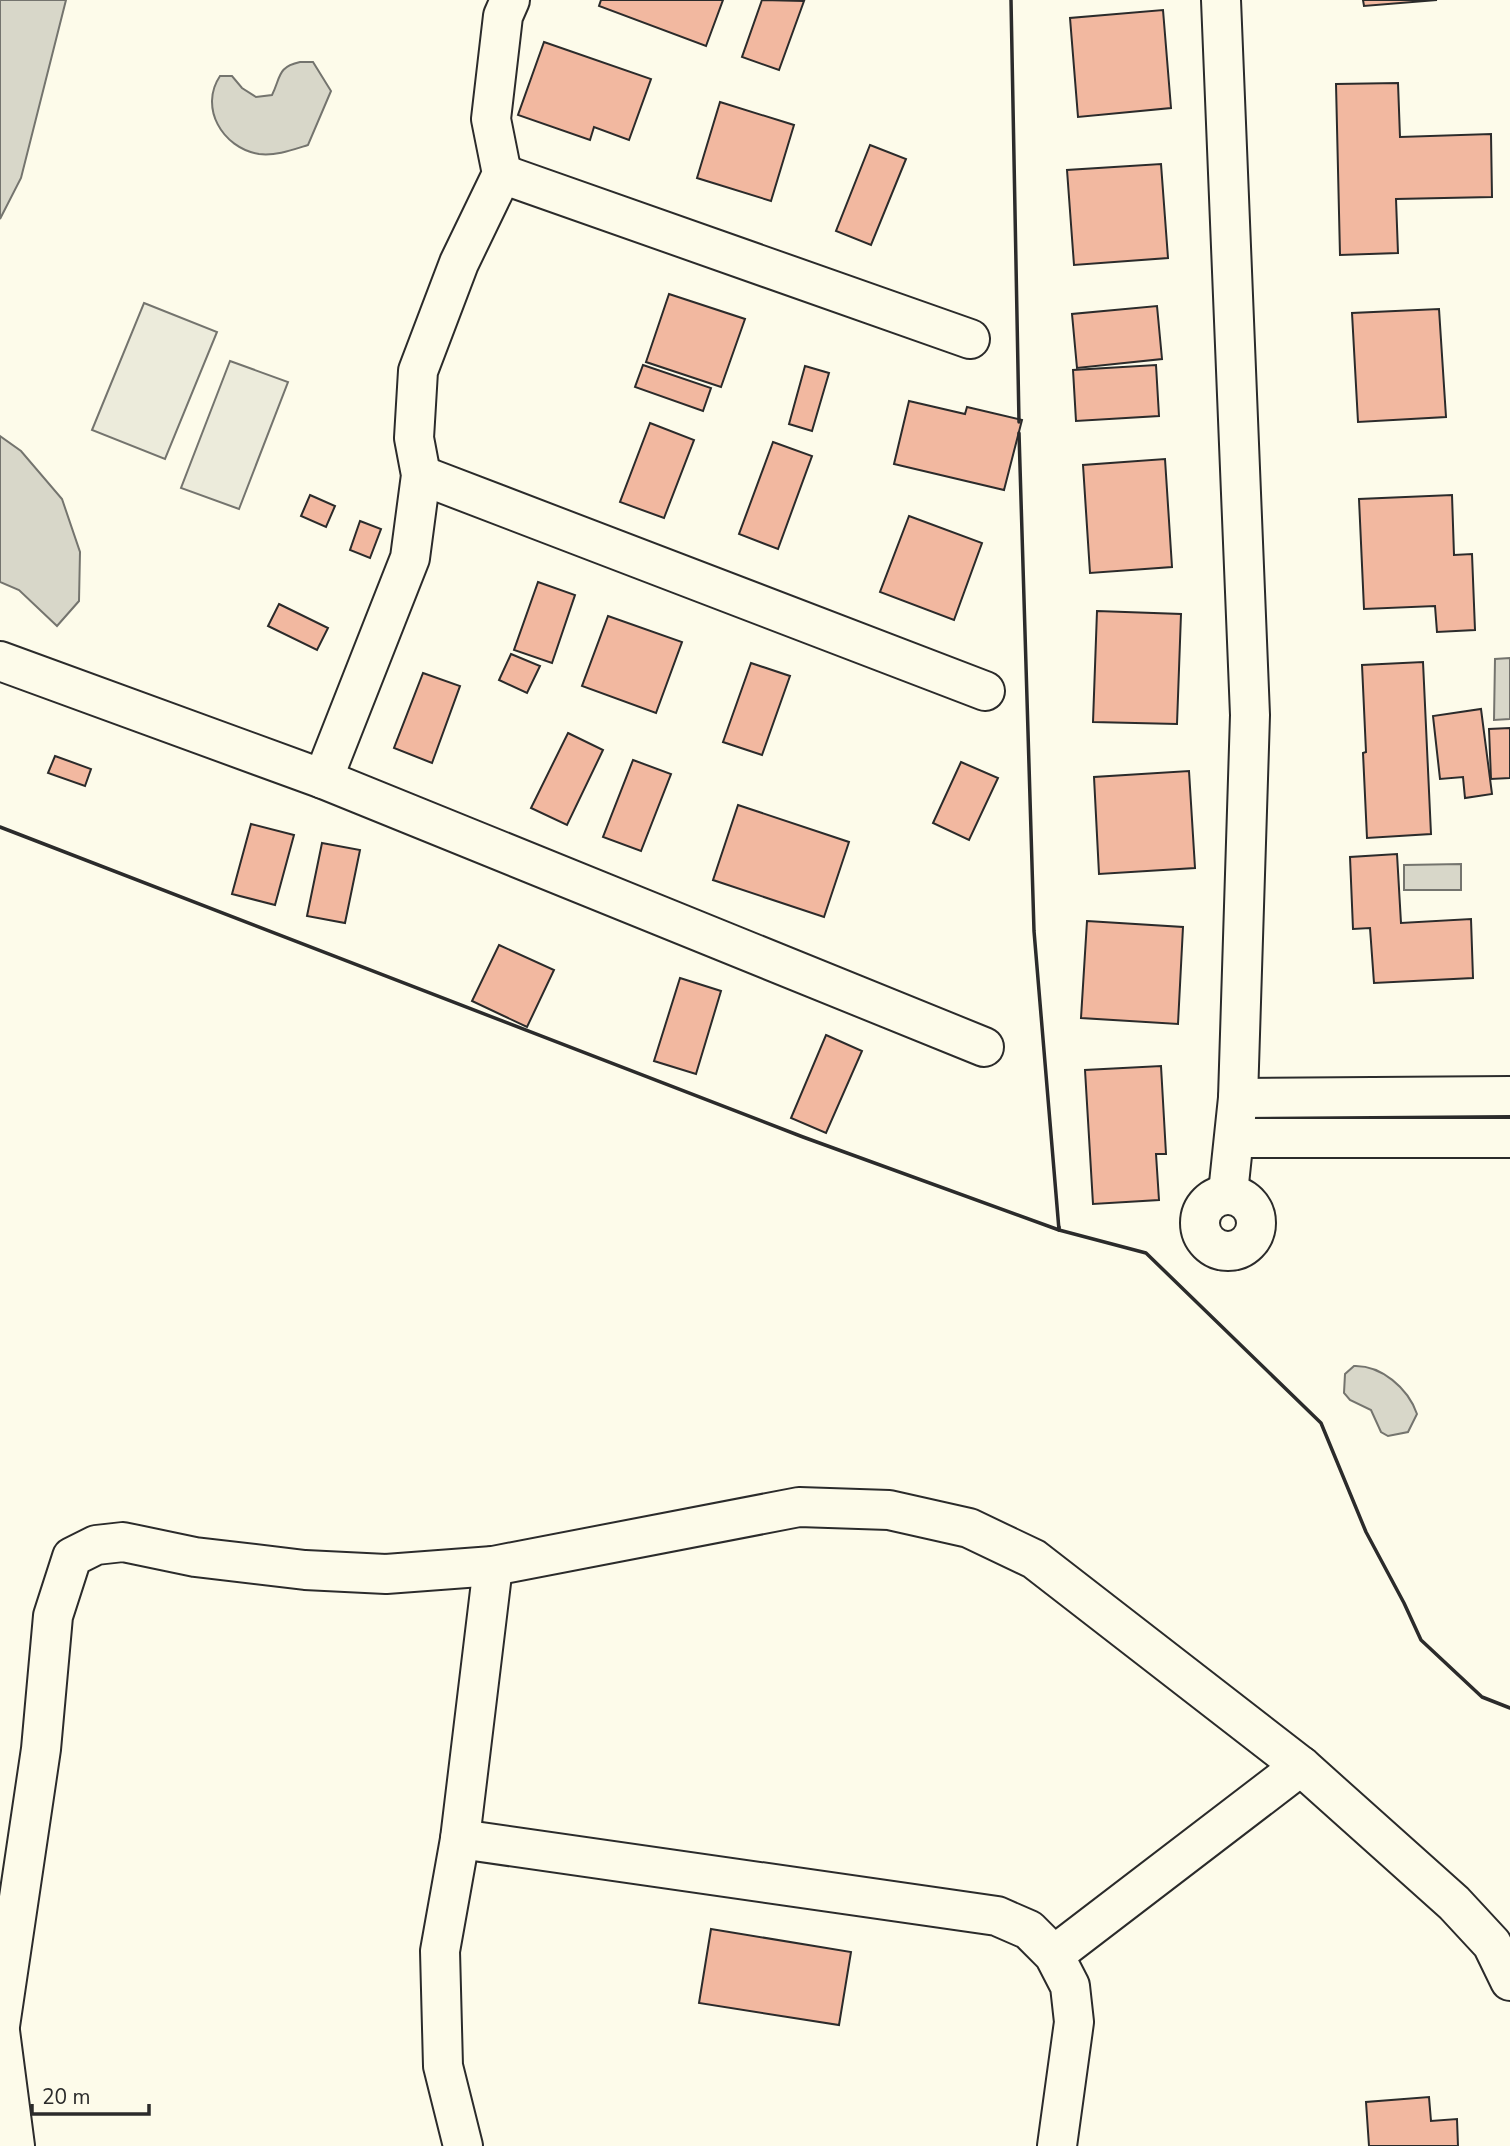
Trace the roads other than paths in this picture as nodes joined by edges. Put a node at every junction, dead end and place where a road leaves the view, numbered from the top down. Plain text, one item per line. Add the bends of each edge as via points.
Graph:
1 (510, 0) edge
2 (1221, 0) edge
3 (502, 174) junction
4 (970, 339) dead end
5 (421, 475) junction
6 (0, 662) edge
7 (985, 691) dead end
8 (323, 779) junction
9 (984, 1047) dead end
10 (1510, 1096) edge
11 (1238, 1098) junction
12 (1235, 1138) junction
13 (1510, 1138) edge
14 (1228, 1194) dead end
15 (493, 1566) junction
16 (1301, 1766) junction
17 (460, 1839) junction
18 (1054, 1955) junction
19 (1510, 1981) edge
20 (0, 2028) edge
21 (15, 2146) edge
22 (463, 2146) edge
23 (1057, 2146) edge

1 - 3 street via 503,16 491,119
2 - 11 street via 1250,715
3 - 4 street
3 - 5 street via 459,263 418,371 414,438
5 - 7 street
5 - 8 street via 410,558
6 - 8 street
8 - 9 street
10 - 11 street
11 - 12 street
12 - 13 street
12 - 14 street
15 - 16 street via 799,1507 889,1510 968,1528 1034,1559
15 - 17 street
15 - 20 street via 386,1574 305,1570 195,1557 123,1542 96,1545 72,1557 53,1616 41,1749
16 - 18 street
16 - 19 street via 1454,1903 1492,1944
17 - 18 street via 997,1916 1029,1930
17 - 22 street via 440,1951 443,2066
18 - 23 street via 1070,1986 1074,2022
20 - 21 street

